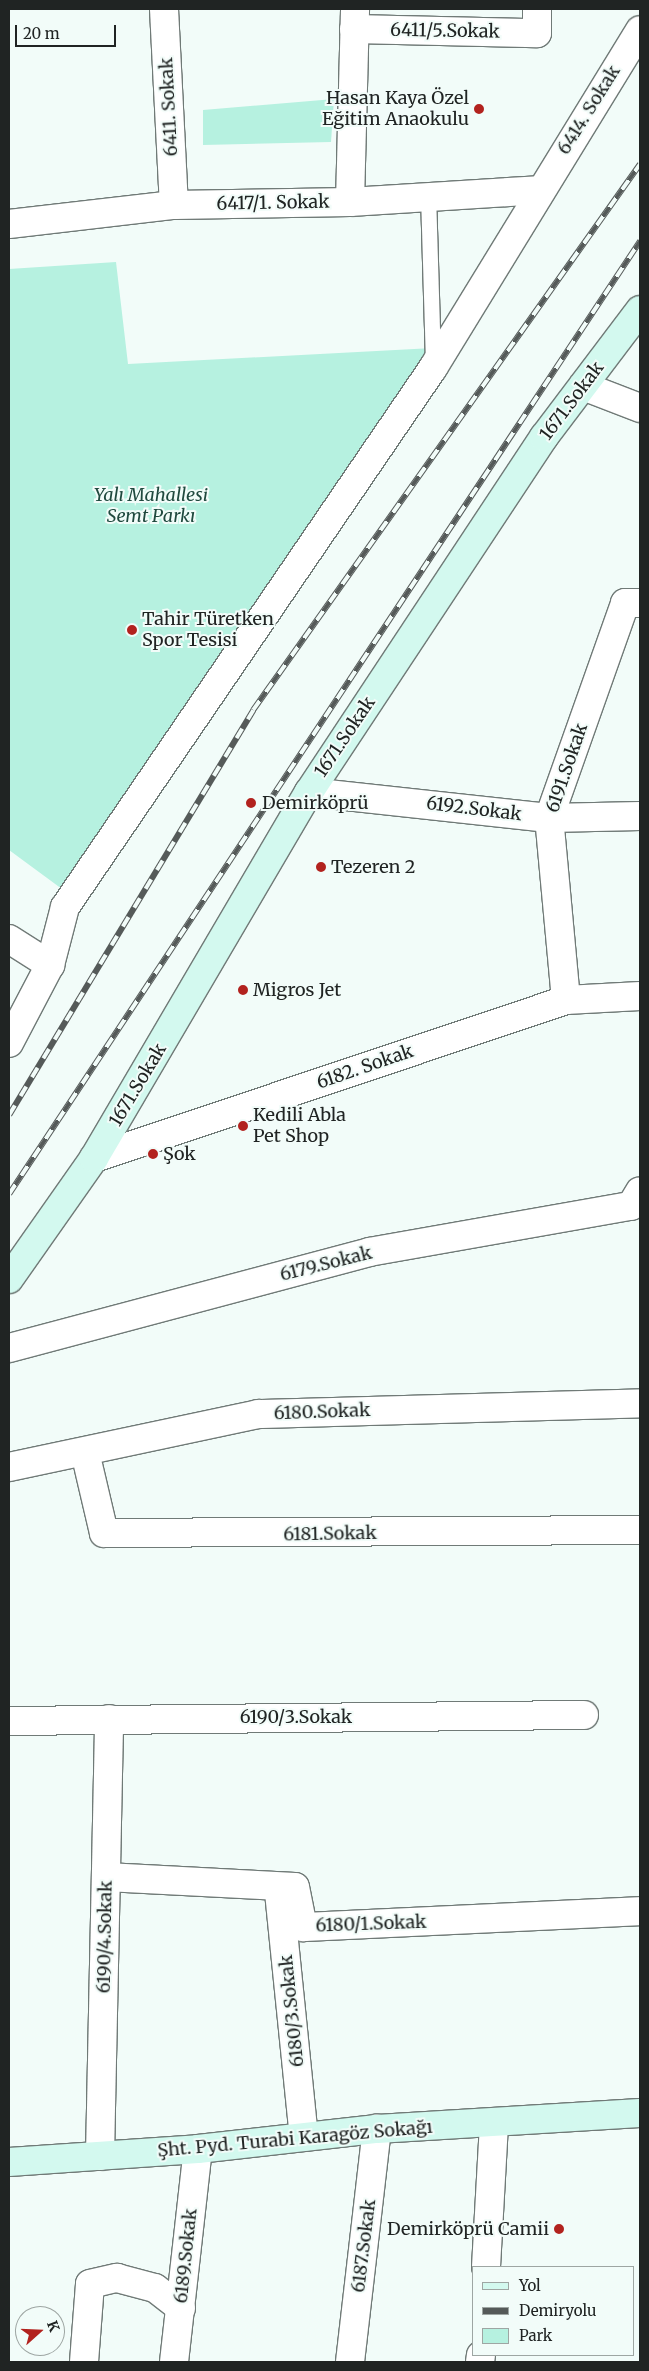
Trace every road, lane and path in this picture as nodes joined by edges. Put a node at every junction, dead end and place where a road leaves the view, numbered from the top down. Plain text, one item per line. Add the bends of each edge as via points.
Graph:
1 (164, 9) edge
2 (355, 19) edge
3 (537, 21) edge
4 (640, 30) edge
5 (539, 190) junction
6 (428, 194) junction
7 (350, 202) junction
8 (174, 205) junction
9 (9, 224) edge
10 (640, 310) edge
11 (433, 368) junction
12 (583, 386) junction
13 (640, 408) edge
14 (633, 603) edge
15 (309, 792) junction
16 (640, 816) edge
17 (549, 818) junction
18 (9, 939) edge
19 (50, 965) junction
20 (640, 996) edge
21 (566, 1000) junction
22 (9, 1043) edge
23 (94, 1158) junction
24 (640, 1191) edge
25 (9, 1279) edge
26 (9, 1348) edge
27 (640, 1403) edge
28 (86, 1452) junction
29 (9, 1467) edge
30 (640, 1530) edge
31 (584, 1716) dead end
32 (108, 1719) junction
33 (9, 1722) edge
34 (106, 1877) junction
35 (278, 1886) junction
36 (640, 1911) edge
37 (640, 2113) edge
38 (494, 2125) junction
39 (377, 2129) junction
40 (304, 2137) junction
41 (198, 2149) junction
42 (100, 2156) junction
43 (9, 2162) edge
44 (486, 2266) edge
45 (180, 2308) junction
46 (84, 2362) edge
47 (174, 2362) edge
48 (350, 2362) edge

1 - 8 street, 6411. Sokak
2 - 3 street, 6411/5.Sokak
2 - 7 street
4 - 5 street, 6414. Sokak
5 - 6 street, 6417/1. Sokak
5 - 11 street
6 - 7 street, 6417/1. Sokak
6 - 11 lane
7 - 8 street, 6417/1. Sokak
8 - 9 street, 6417/1. Sokak
10 - 12 street, 1671.Sokak
11 - 19 street via 66,907
12 - 13 street
12 - 15 street, 1671.Sokak via 544,437
14 - 17 street, 6191.Sokak
15 - 17 street, 6192.Sokak
15 - 23 street, 1671.Sokak
16 - 17 street, 6192.Sokak
17 - 21 street, 6191.Sokak
18 - 19 street
19 - 22 street
20 - 21 street, 6182. Sokak
21 - 23 street, 6182. Sokak
23 - 25 street, 1671.Sokak
24 - 26 street, 6179.Sokak via 631,1206 369,1252
27 - 28 street, 6180.Sokak via 258,1414
28 - 29 street, 6180.Sokak
28 - 30 street, 6181.Sokak via 104,1533
31 - 32 street, 6190/3.Sokak
32 - 33 street, 6190/3.Sokak
32 - 34 street, 6190/4.Sokak
34 - 35 street, 6180/1.Sokak
34 - 42 street, 6190/4.Sokak
35 - 36 street, 6180/1.Sokak via 296,1887 303,1926
35 - 40 street, 6180/3.Sokak
37 - 38 street, Şht. Pyd. Turabi Karagöz Sokağı
38 - 39 street, Şht. Pyd. Turabi Karagöz Sokağı
38 - 44 street
39 - 40 street, Şht. Pyd. Turabi Karagöz Sokağı
39 - 48 street, 6187.Sokak
40 - 41 street, Şht. Pyd. Turabi Karagöz Sokağı
41 - 42 street, Şht. Pyd. Turabi Karagöz Sokağı
41 - 45 street, 6189.Sokak
42 - 43 street, Şht. Pyd. Turabi Karagöz Sokağı
45 - 46 street via 155,2288 117,2278 90,2284
45 - 47 street, 6189.Sokak

